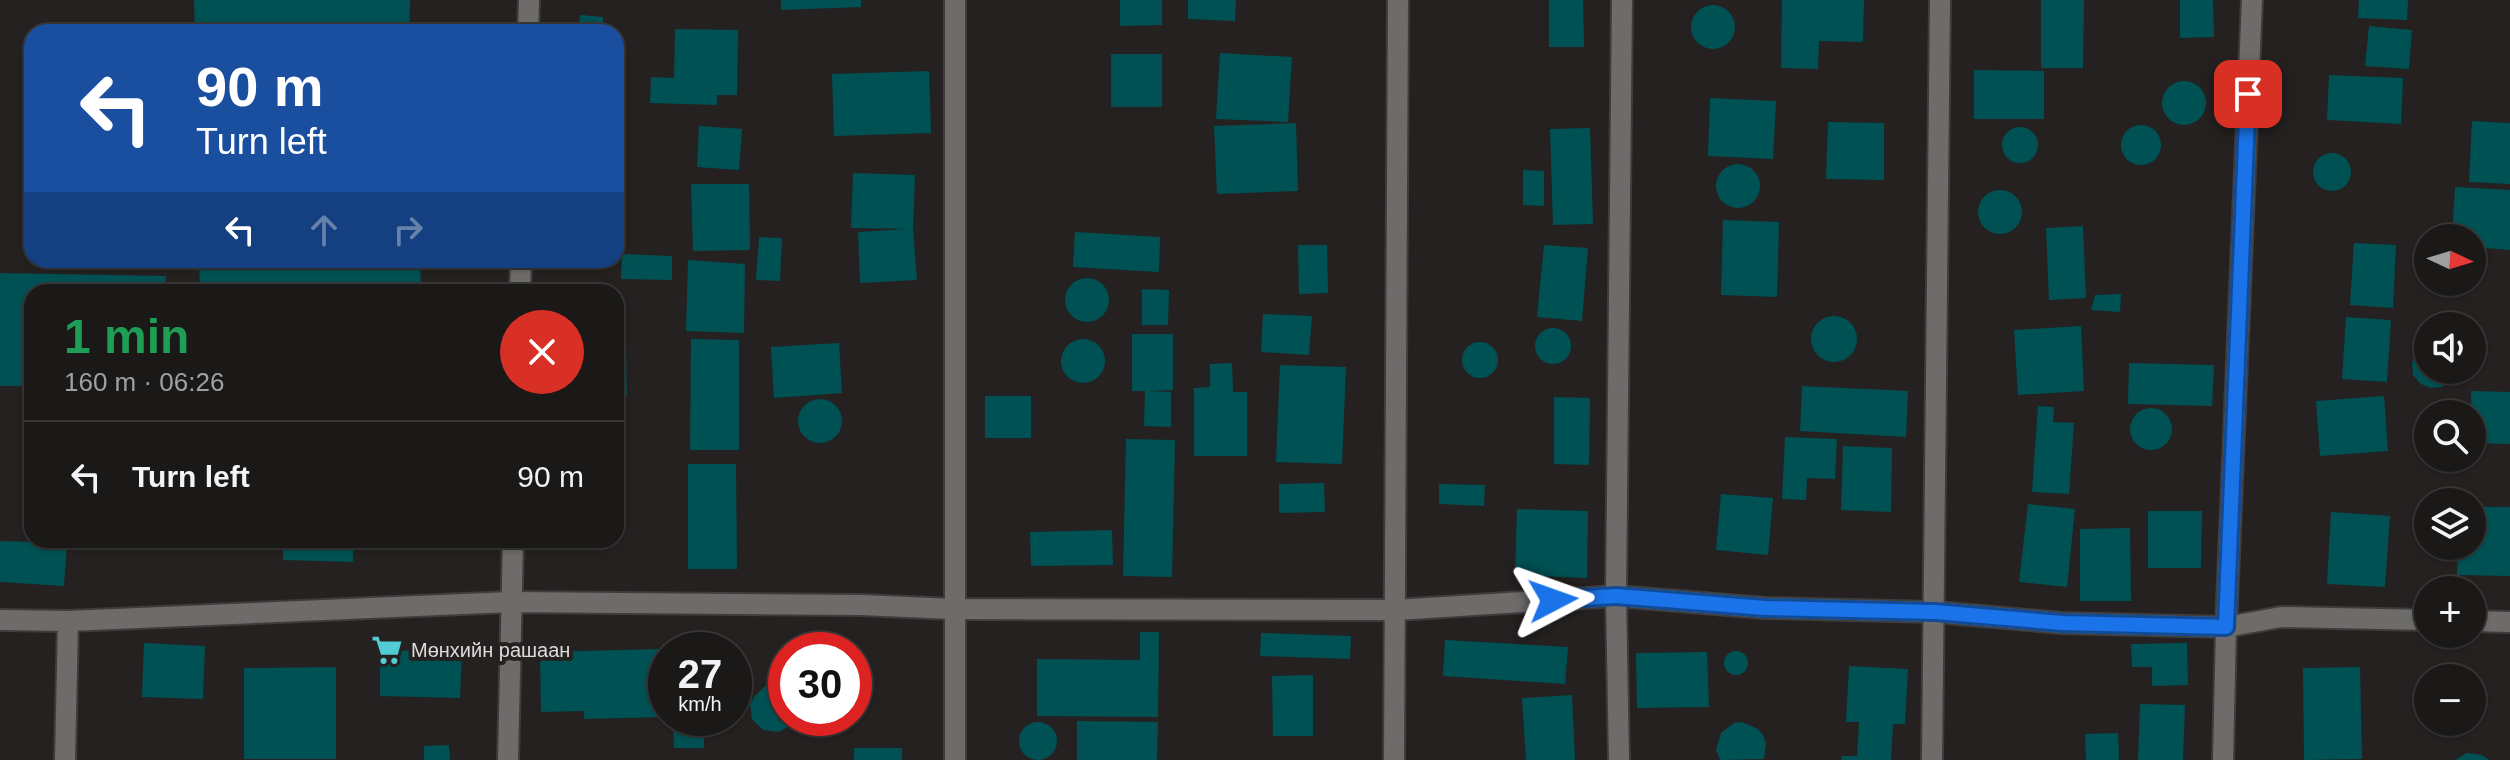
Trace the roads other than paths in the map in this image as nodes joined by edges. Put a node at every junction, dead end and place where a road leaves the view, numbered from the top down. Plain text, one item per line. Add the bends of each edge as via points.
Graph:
1 (529, 0) edge
2 (955, 0) edge
3 (1398, 0) edge
4 (1622, 0) edge
5 (1940, 0) edge
6 (2252, 0) edge
7 (528, 24) edge
8 (513, 548) edge
9 (1616, 596) junction
10 (511, 602) junction
11 (953, 609) junction
12 (1396, 610) junction
13 (1935, 612) junction
14 (0, 620) edge
15 (2414, 620) edge
16 (68, 621) junction
17 (2486, 621) edge
18 (2510, 622) edge
19 (2226, 627) junction
20 (65, 760) edge
21 (508, 760) edge
22 (955, 760) edge
23 (1394, 760) edge
24 (1619, 760) edge
25 (1932, 760) edge
26 (2223, 760) edge

1 - 7 street
2 - 11 street
3 - 12 street
4 - 9 street
5 - 13 street
6 - 19 street
8 - 10 street
9 - 12 street
9 - 13 street via 1765,608
9 - 24 street
10 - 11 street
10 - 16 street
10 - 21 street
11 - 12 street
11 - 22 street
12 - 23 street
13 - 19 street via 2062,623
13 - 25 street
14 - 16 street
15 - 19 street via 2281,617
16 - 20 street
17 - 18 street
19 - 26 street

